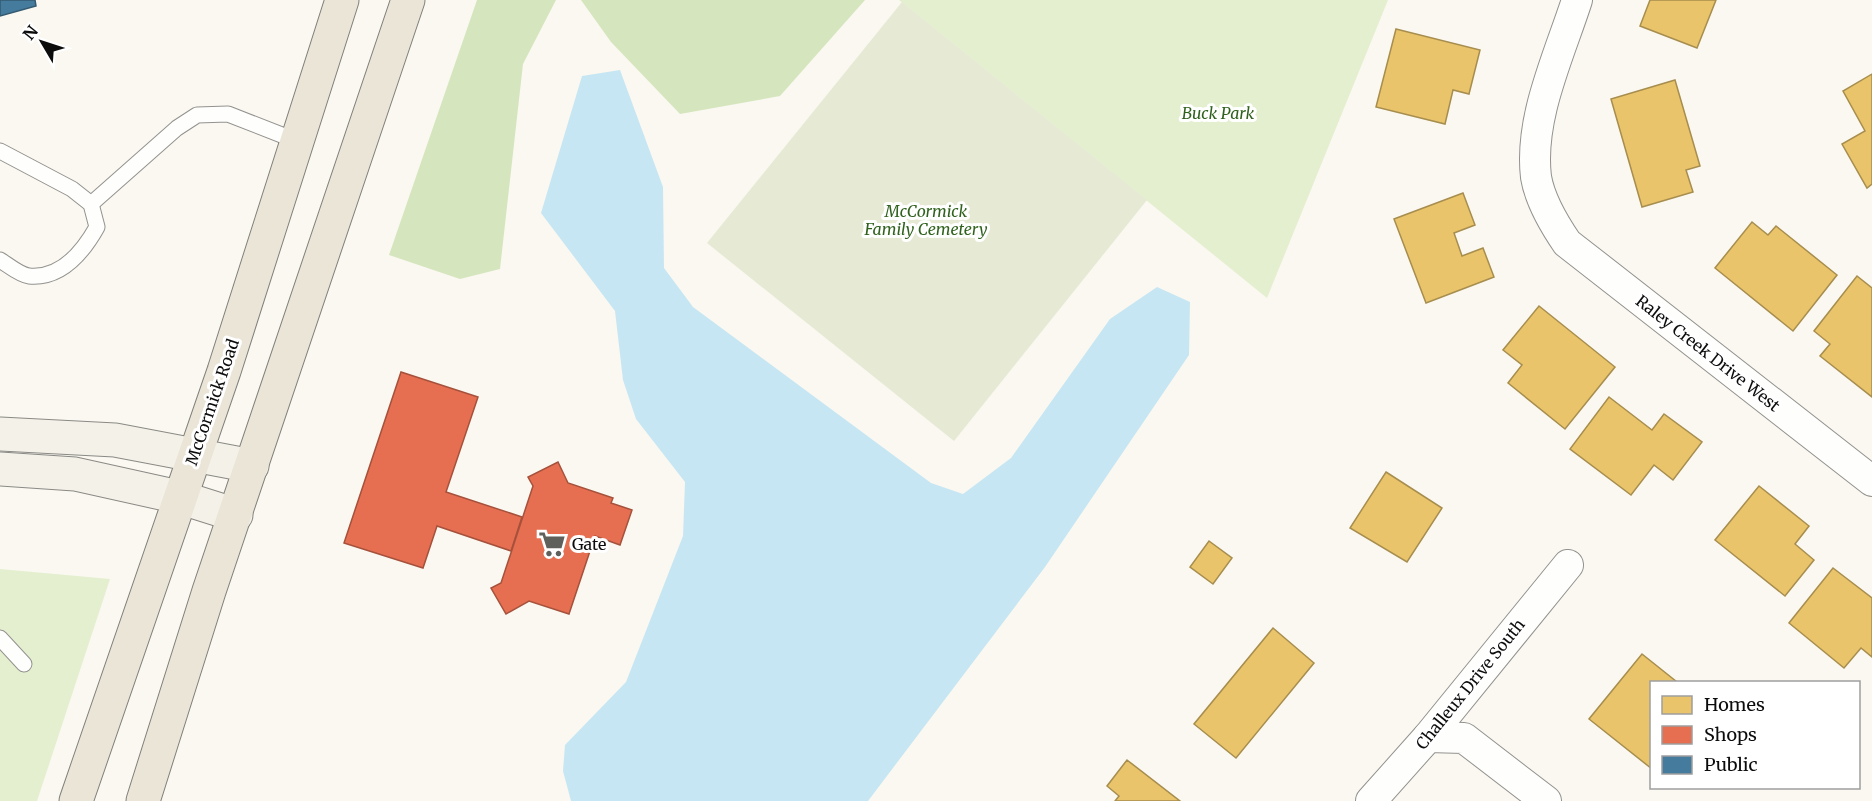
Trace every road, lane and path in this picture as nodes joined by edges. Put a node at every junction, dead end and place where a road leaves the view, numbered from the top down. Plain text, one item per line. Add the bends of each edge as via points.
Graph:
1 (342, 0) edge
2 (408, 0) edge
3 (1577, 0) edge
4 (297, 141) junction
5 (0, 151) edge
6 (92, 204) junction
7 (0, 260) edge
8 (0, 434) edge
9 (193, 455) junction
10 (252, 466) junction
11 (0, 469) edge
12 (1872, 481) edge
13 (179, 497) junction
14 (236, 515) junction
15 (1568, 564) dead end
16 (0, 638) edge
17 (24, 664) dead end
18 (1428, 737) junction
19 (76, 801) edge
20 (143, 801) edge
21 (1371, 801) edge
22 (1546, 801) edge

1 - 4 main road, McCormick Road
2 - 10 main road
3 - 12 street, Raley Creek Drive West via 1541,110 1535,146 1537,179 1551,219 1568,243
4 - 6 lane via 228,114 197,115 177,128
4 - 9 main road, McCormick Road via 224,372
5 - 6 lane via 72,189
6 - 7 lane via 97,227 84,250 57,272 28,276
8 - 9 street via 115,440
9 - 10 street
9 - 13 main road, McCormick Road
10 - 14 main road
11 - 13 street via 75,474
13 - 14 street
13 - 19 main road, McCormick Road
14 - 20 main road
15 - 18 street, Challeux Drive South
16 - 17 lane
18 - 21 street, Challeux Drive South
18 - 22 street via 1464,738

